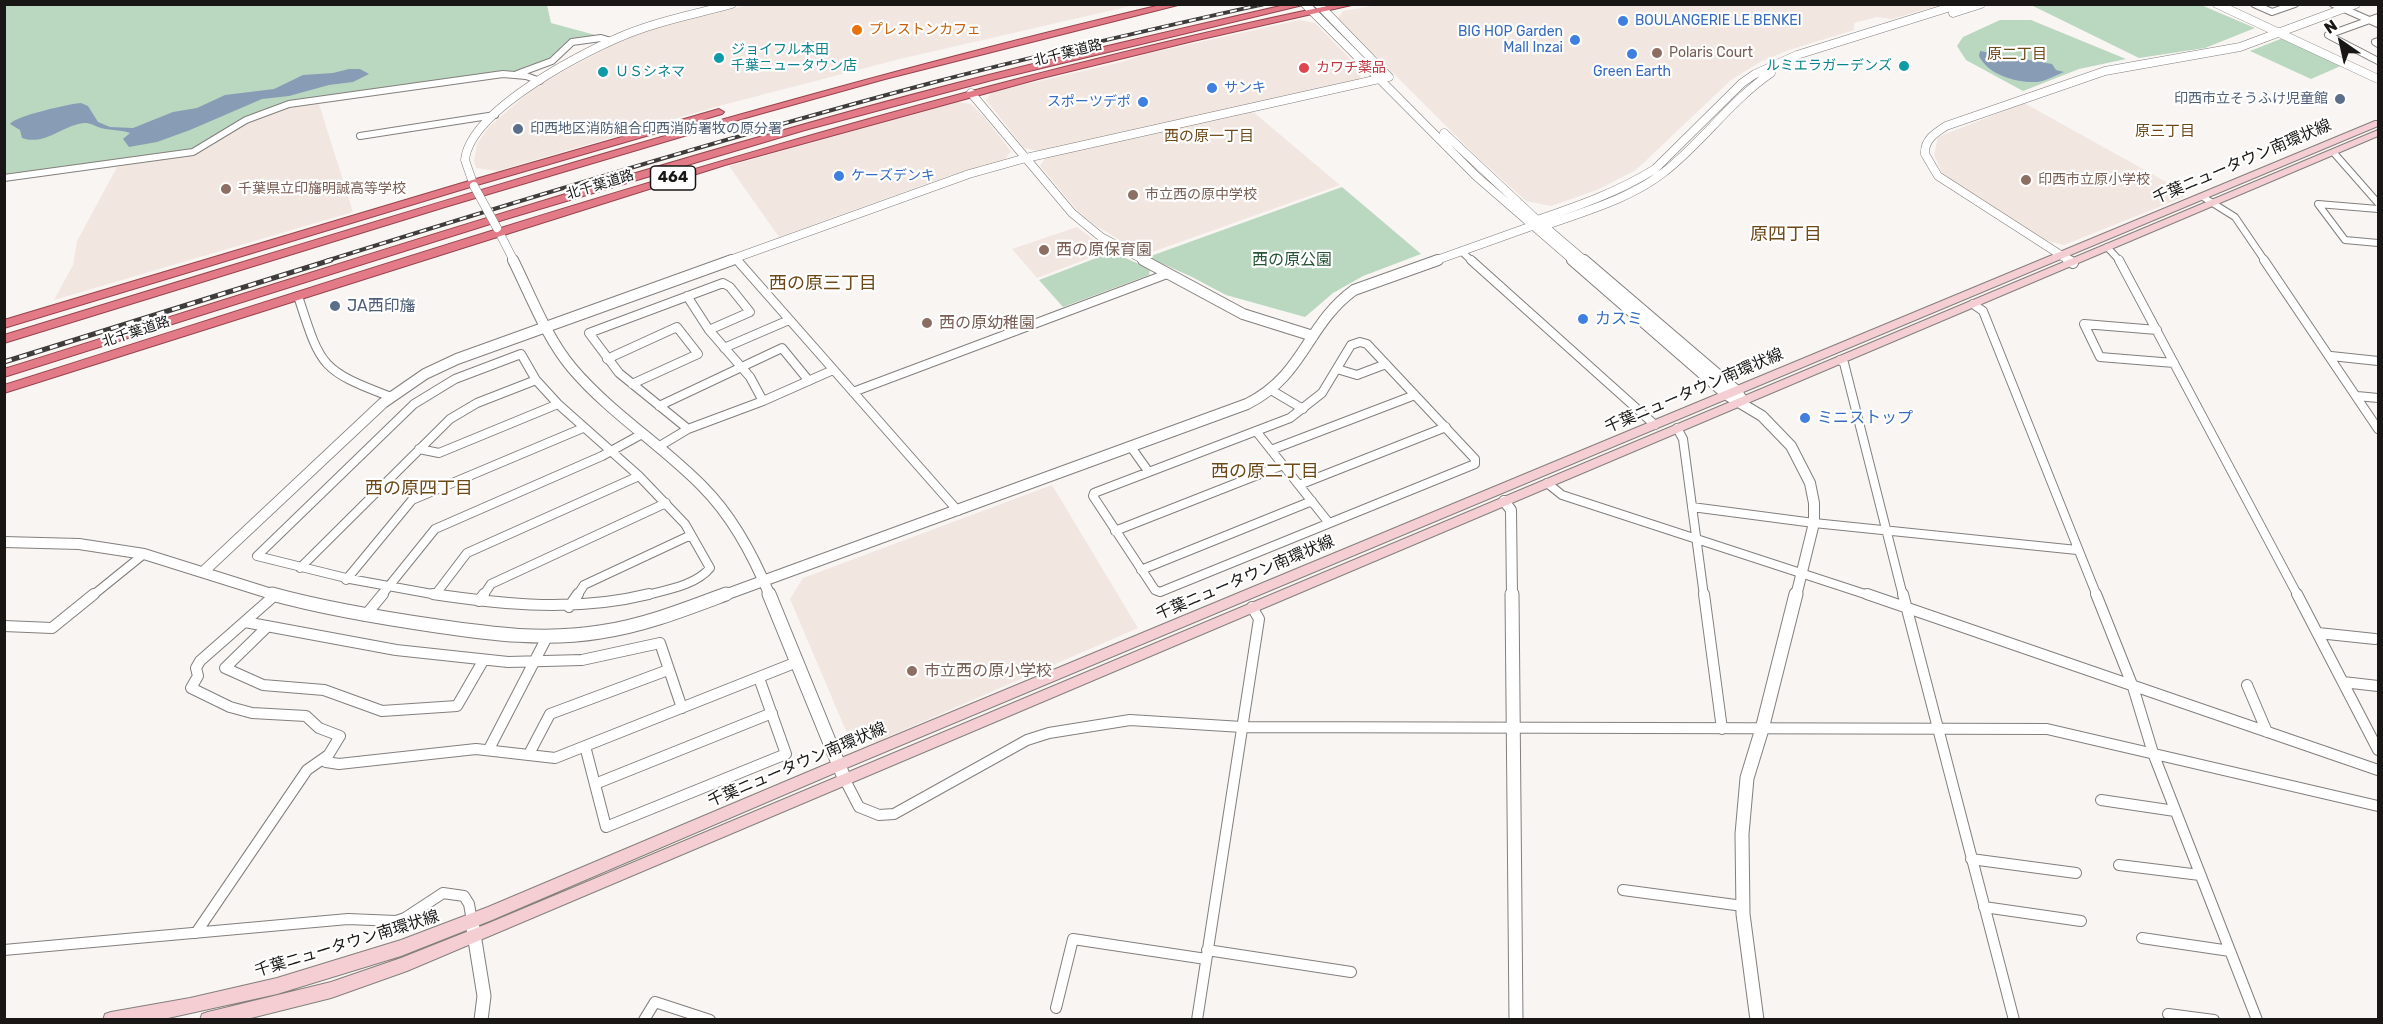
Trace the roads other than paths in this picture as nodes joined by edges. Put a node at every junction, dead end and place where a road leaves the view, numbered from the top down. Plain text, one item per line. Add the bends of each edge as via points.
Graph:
1 (732, 4) edge
2 (1146, 4) edge
3 (1178, 4) edge
4 (1352, 4) edge
5 (1960, 4) edge
6 (1981, 4) edge
7 (2217, 4) edge
8 (2227, 4) edge
9 (2254, 4) edge
10 (2295, 4) edge
11 (2356, 4) edge
12 (706, 7) edge
13 (2337, 7) edge
14 (1314, 8) edge
15 (2379, 17) edge
16 (2370, 21) junction
17 (2379, 24) edge
18 (2281, 31) junction
19 (611, 41) junction
20 (2379, 61) edge
21 (2379, 73) edge
22 (516, 74) junction
23 (1384, 78) junction
24 (2379, 79) edge
25 (540, 81) junction
26 (971, 93) junction
27 (495, 116) junction
28 (2379, 123) edge
29 (2379, 133) edge
30 (360, 136) dead end
31 (2334, 153) junction
32 (1026, 158) junction
33 (4, 178) edge
34 (474, 184) junction
35 (2208, 200) junction
36 (2379, 203) edge
37 (2379, 209) edge
38 (1535, 223) junction
39 (1545, 227) junction
40 (498, 230) junction
41 (2379, 243) edge
42 (2107, 247) junction
43 (1461, 250) junction
44 (2061, 255) junction
45 (735, 258) junction
46 (2073, 263) junction
47 (1167, 274) junction
48 (298, 296) junction
49 (687, 296) junction
50 (1973, 304) junction
51 (789, 320) junction
52 (4, 324) edge
53 (547, 326) junction
54 (709, 330) junction
55 (2157, 330) junction
56 (1313, 336) junction
57 (4, 339) edge
58 (724, 348) junction
59 (2331, 356) junction
60 (607, 359) junction
61 (1840, 360) junction
62 (2379, 361) edge
63 (2174, 363) junction
64 (1386, 364) junction
65 (741, 367) junction
66 (1337, 369) junction
67 (833, 370) junction
68 (4, 373) edge
69 (536, 380) junction
70 (809, 381) junction
71 (632, 384) junction
72 (4, 389) edge
73 (1271, 390) junction
74 (853, 392) junction
75 (1415, 395) junction
76 (1735, 395) junction
77 (2357, 396) junction
78 (391, 397) junction
79 (2379, 398) edge
80 (763, 401) junction
81 (558, 404) junction
82 (659, 406) junction
83 (1303, 408) junction
84 (1655, 425) junction
85 (1446, 427) junction
86 (583, 428) junction
87 (1677, 428) junction
88 (688, 429) junction
89 (2379, 429) edge
90 (1256, 431) junction
91 (642, 434) junction
92 (658, 447) junction
93 (1131, 447) junction
94 (419, 449) junction
95 (1271, 450) junction
96 (610, 451) junction
97 (1283, 465) junction
98 (1148, 471) junction
99 (639, 476) junction
100 (1546, 483) junction
101 (1299, 485) junction
102 (1312, 501) junction
103 (1504, 501) junction
104 (666, 503) junction
105 (1692, 507) junction
106 (958, 511) junction
107 (1329, 523) junction
108 (1814, 524) junction
109 (1115, 531) junction
110 (1888, 531) junction
111 (691, 535) junction
112 (1696, 540) junction
113 (4, 542) edge
114 (2078, 550) junction
115 (144, 554) junction
116 (300, 568) junction
117 (1141, 570) junction
118 (202, 572) junction
119 (1801, 574) junction
120 (345, 580) junction
121 (764, 582) junction
122 (387, 588) junction
123 (275, 595) junction
124 (435, 595) junction
125 (479, 601) junction
126 (569, 607) junction
127 (1252, 607) junction
128 (1906, 608) junction
129 (365, 616) junction
130 (245, 621) junction
131 (4, 626) edge
132 (268, 626) junction
133 (2318, 633) junction
134 (547, 637) junction
135 (2376, 639) dead end
136 (483, 661) junction
137 (535, 663) junction
138 (797, 663) junction
139 (668, 670) junction
140 (759, 678) junction
141 (2343, 682) junction
142 (2247, 685) dead end
143 (2379, 686) edge
144 (2133, 687) junction
145 (682, 708) junction
146 (772, 713) junction
147 (1242, 727) junction
148 (1512, 728) junction
149 (1722, 729) junction
150 (1762, 729) junction
151 (1937, 730) junction
152 (2267, 732) junction
153 (585, 746) junction
154 (489, 749) junction
155 (2379, 750) edge
156 (2152, 753) junction
157 (529, 754) junction
158 (327, 756) junction
159 (839, 765) junction
160 (2379, 770) edge
161 (845, 780) junction
162 (595, 784) junction
163 (2101, 800) dead end
164 (2379, 806) edge
165 (2175, 811) junction
166 (1971, 859) junction
167 (2119, 865) dead end
168 (2076, 873) dead end
169 (2200, 875) junction
170 (1623, 890) dead end
171 (1743, 906) junction
172 (1984, 907) junction
173 (472, 921) junction
174 (2081, 921) dead end
175 (195, 933) junction
176 (475, 936) junction
177 (2142, 938) dead end
178 (4, 950) edge
179 (2230, 951) junction
180 (1207, 955) junction
181 (1351, 972) dead end
182 (1056, 1008) dead end
183 (2168, 1014) dead end
184 (111, 1020) edge
185 (208, 1020) edge
186 (482, 1020) edge
187 (644, 1020) edge
188 (710, 1020) edge
189 (1197, 1020) edge
190 (1516, 1020) edge
191 (1757, 1020) edge
192 (2014, 1020) edge
193 (2214, 1020) edge
194 (2257, 1020) edge

1 - 12 street
2 - 34 highway, 北千葉道路 via 783,94
3 - 57 highway, 北千葉道路 / 464 via 978,51 772,106
4 - 14 highway, 北千葉道路 / 464
5 - 38 street via 1776,63 1742,83 1640,179
6 - 39 street via 1782,66 1750,87 1663,173 1626,196
7 - 18 street
8 - 18 street
9 - 10 street via 2272,12
11 - 13 street
12 - 19 street
13 - 16 street
13 - 18 street
14 - 23 street
14 - 26 highway, 北千葉道路 / 464
14 - 68 highway, 北千葉道路 / 464 via 1058,60 805,127
15 - 16 street
16 - 17 street
16 - 20 street via 2328,35
18 - 21 street
18 - 24 street
18 - 44 street via 2223,51 2097,73 1931,134 1924,145 1924,156 1938,176
19 - 22 street via 602,38 572,42 552,61
19 - 25 street
22 - 25 street
22 - 33 street via 289,104 246,120 193,152
23 - 32 street
23 - 38 street via 1476,176
25 - 27 street via 513,98
26 - 32 street
26 - 40 highway, 北千葉道路 / 464
27 - 30 street
27 - 34 street via 467,150 465,165
28 - 35 main road, 千葉ニュータウン南環状線
29 - 31 main road, 千葉ニュータウン南環状線
31 - 35 main road, 千葉ニュータウン南環状線
31 - 36 street
32 - 45 street via 961,177
32 - 47 street via 1087,226
34 - 40 street, bridge
34 - 52 highway, 北千葉道路
35 - 42 main road, 千葉ニュータウン南環状線
35 - 44 main road, 千葉ニュータウン南環状線
35 - 59 street via 2235,217
37 - 41 street via 2318,204 2345,240
38 - 39 street
38 - 43 street
38 - 76 street
39 - 76 street
40 - 48 highway, 北千葉道路 / 464
40 - 53 street
42 - 46 main road, 千葉ニュータウン南環状線
42 - 55 street via 2117,256
43 - 56 street via 1354,290 1339,302
43 - 84 street
44 - 46 street
44 - 76 main road, 千葉ニュータウン南環状線
45 - 51 street
45 - 53 street
46 - 50 main road, 千葉ニュータウン南環状線
47 - 56 street via 1243,314
47 - 74 street
48 - 72 highway, 北千葉道路 / 464
48 - 78 street via 323,362 349,381
49 - 54 street
49 - 54 street via 723,283 750,312
49 - 60 street via 589,333
50 - 61 main road, 千葉ニュータウン南環状線
50 - 114 street via 1983,311
51 - 58 street
51 - 67 street
53 - 78 street via 443,365
53 - 91 street via 570,366
54 - 58 street
55 - 63 street
55 - 63 street via 2084,324 2100,357
56 - 73 street via 1290,372
58 - 65 street
59 - 62 street
59 - 77 street
60 - 71 street
60 - 71 street via 677,327 698,354
61 - 76 main road, 千葉ニュータウン南環状線
61 - 110 street via 1844,363
63 - 133 street
64 - 66 street via 1357,375
64 - 66 street via 1360,342 1351,345
64 - 75 street
65 - 70 street via 782,348
65 - 80 street
65 - 82 street
66 - 83 street via 1322,393
67 - 70 street
67 - 74 street
69 - 81 street
69 - 94 street via 464,410
69 - 116 street via 521,354 455,380 414,404 257,556
70 - 80 street
71 - 82 street
73 - 83 street
73 - 93 street via 1233,410
74 - 106 street
75 - 85 street
75 - 95 street
76 - 84 main road, 千葉ニュータウン南環状線
76 - 87 main road, 千葉ニュータウン南環状線
76 - 108 street via 1780,435 1804,466 1815,497
77 - 79 street
77 - 89 street
78 - 118 street
80 - 88 street
81 - 86 street
81 - 94 street via 439,453
82 - 88 street
83 - 90 street via 1290,418
84 - 159 main road, 千葉ニュータウン南環状線
85 - 101 street
85 - 107 street via 1475,459 1474,464
86 - 96 street
86 - 120 street via 412,500
87 - 100 main road, 千葉ニュータウン南環状線
87 - 105 street via 1683,439
88 - 92 street
90 - 95 street
90 - 98 street
91 - 92 street
91 - 96 street
92 - 121 street via 715,500 740,535
93 - 98 street
93 - 106 street
94 - 116 street
95 - 97 street
96 - 99 street
96 - 122 street via 435,529
97 - 101 street
97 - 109 street
98 - 109 street via 1094,493
99 - 104 street
99 - 124 street via 467,553
100 - 103 main road, 千葉ニュータウン南環状線
100 - 112 street via 1562,495
101 - 102 street
102 - 107 street
102 - 117 street
103 - 127 main road, 千葉ニュータウン南環状線
103 - 148 street via 1511,510
104 - 111 street
104 - 125 street via 491,584
105 - 108 street
105 - 112 street
106 - 121 street
107 - 117 street via 1160,592
108 - 110 street
108 - 119 street
109 - 117 street
110 - 114 street
110 - 128 street
111 - 126 street via 584,585
111 - 126 street via 710,568 706,574 652,594
112 - 119 street
112 - 149 street
113 - 115 street via 80,544
114 - 144 street
115 - 118 street
115 - 131 street via 52,628
116 - 120 street
118 - 123 street
119 - 128 street
119 - 150 street
120 - 122 street
121 - 134 street via 633,625
121 - 138 street
122 - 124 street
122 - 129 street
123 - 129 street
123 - 130 street
124 - 125 street
125 - 126 street via 523,607
127 - 147 street via 1259,619
127 - 161 main road, 千葉ニュータウン南環状線
128 - 144 street
128 - 151 street
129 - 134 street
130 - 132 street
130 - 158 street via 197,665 198,676 191,688 252,713 308,718 319,728 339,736
132 - 136 street via 375,648
132 - 136 street via 225,669 263,685 324,690 382,711 457,706
133 - 135 street
133 - 141 street
134 - 137 street
136 - 137 street
137 - 139 street via 587,659 660,643
137 - 154 street
138 - 140 street
138 - 159 street
139 - 145 street
139 - 157 street via 550,714
140 - 145 street
140 - 146 street
141 - 143 street
141 - 155 street
142 - 152 street
144 - 152 street
144 - 156 street
145 - 153 street
146 - 162 street
146 - 162 street via 786,754 606,827
147 - 148 street
147 - 161 street via 1130,720 1049,733 1027,740 894,814 879,815 859,807
147 - 180 street
148 - 149 street
148 - 190 street
149 - 150 street
150 - 151 street
150 - 171 street via 1747,778 1742,834
151 - 156 street via 2047,729
151 - 166 street
152 - 160 street
153 - 157 street via 555,758
153 - 162 street
154 - 157 street
154 - 158 street via 339,764 326,762
156 - 164 street
156 - 165 street
158 - 175 street via 307,770
159 - 161 street
159 - 173 main road, 千葉ニュータウン南環状線
161 - 176 main road, 千葉ニュータウン南環状線
163 - 165 street
165 - 169 street
166 - 168 street
166 - 172 street
167 - 169 street
169 - 179 street
170 - 171 street
171 - 191 street
172 - 174 street
172 - 192 street
173 - 175 street via 464,896 449,892 428,900 396,921 348,919
173 - 176 street
173 - 184 main road, 千葉ニュータウン南環状線 via 401,948 277,986
175 - 178 street
176 - 185 main road, 千葉ニュータウン南環状線 via 331,990
176 - 186 street via 484,996
177 - 179 street
179 - 194 street
180 - 181 street
180 - 182 street via 1073,939
180 - 189 street
183 - 193 street
187 - 188 street via 655,1002

